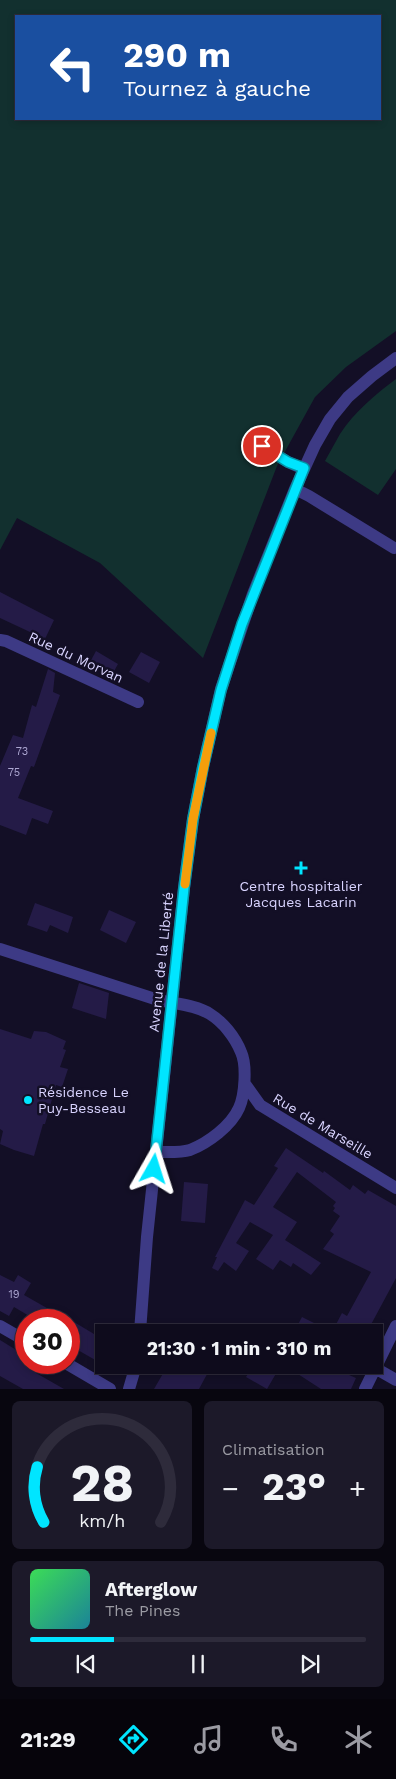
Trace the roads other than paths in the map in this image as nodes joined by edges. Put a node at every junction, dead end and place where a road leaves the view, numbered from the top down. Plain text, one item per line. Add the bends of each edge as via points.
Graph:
1 (396, 358) edge
2 (262, 446) dead end
3 (304, 468) junction
4 (295, 489) junction
5 (394, 548) dead end
6 (0, 640) edge
7 (138, 702) dead end
8 (0, 949) edge
9 (172, 1004) junction
10 (245, 1084) junction
11 (260, 1105) junction
12 (239, 1109) junction
13 (156, 1152) junction
14 (396, 1188) edge
15 (141, 1324) edge
16 (0, 1326) edge
17 (396, 1326) edge
18 (15, 1335) edge
19 (383, 1352) edge
20 (80, 1371) edge
21 (383, 1373) edge
22 (133, 1374) edge
23 (372, 1374) edge
24 (396, 1380) edge
25 (110, 1389) edge
26 (129, 1389) edge
27 (365, 1389) edge

1 - 3 street, Avenue de la Liberté via 348,397 330,419
2 - 3 street
3 - 4 street, Avenue de la Liberté
4 - 5 street
4 - 9 street, Avenue de la Liberté via 242,624 221,690 193,819
6 - 7 street, Rue du Morvan
8 - 9 street
9 - 10 street via 187,1005 209,1013 226,1026 242,1052
9 - 13 street, Avenue de la Liberté
10 - 11 street, Rue de Marseille
10 - 12 street
11 - 12 street, Rue de Marseille
11 - 14 street, Rue de Marseille
12 - 13 street via 223,1130 205,1143 188,1151
13 - 15 street, Avenue de la Liberté
16 - 18 street
17 - 19 street
20 - 25 street
21 - 24 street
22 - 26 street
23 - 27 street

